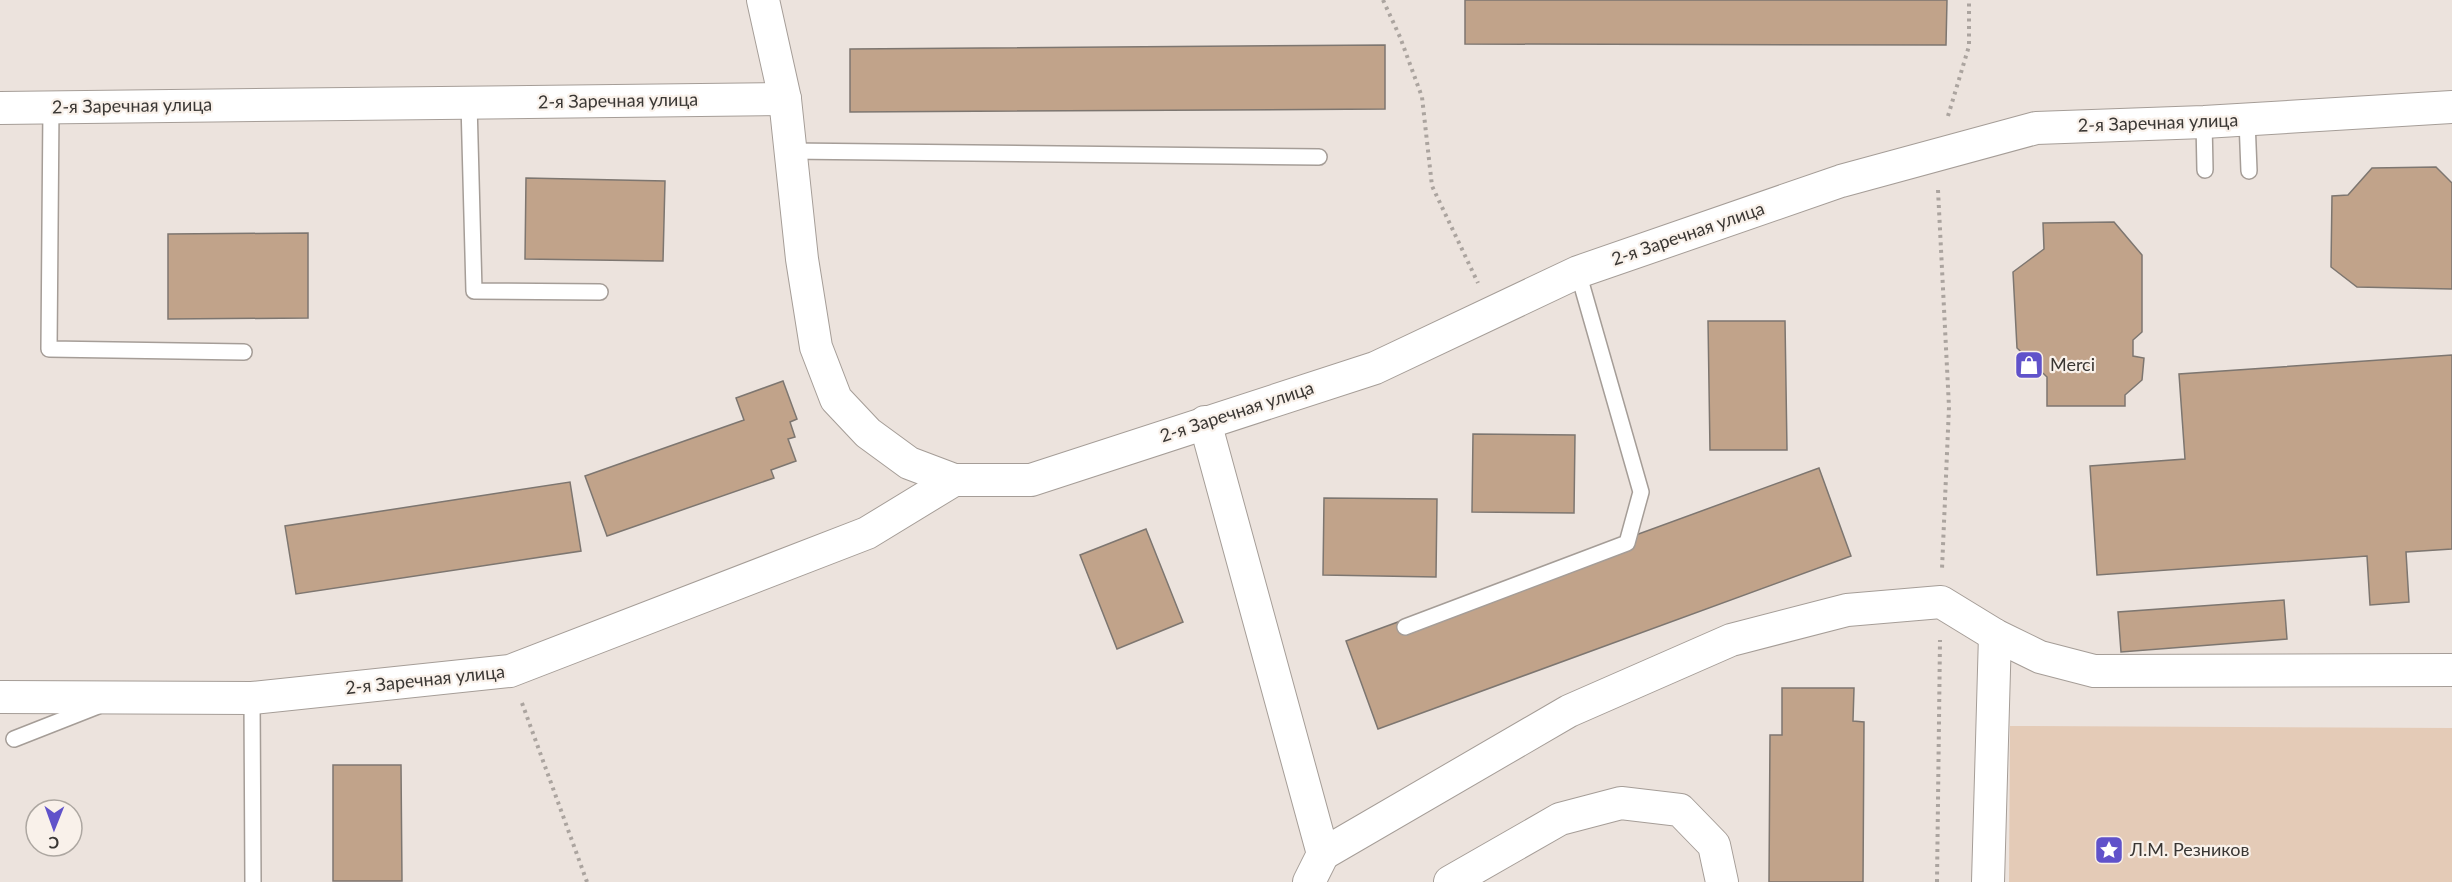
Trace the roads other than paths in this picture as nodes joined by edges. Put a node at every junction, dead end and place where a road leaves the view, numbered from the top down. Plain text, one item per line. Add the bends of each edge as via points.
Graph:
1 (763, 0) edge
2 (785, 99) junction
3 (469, 103) junction
4 (2452, 106) edge
5 (51, 107) junction
6 (0, 108) edge
7 (2247, 120) junction
8 (2204, 122) junction
9 (789, 151) junction
10 (1319, 157) dead end
11 (2205, 170) dead end
12 (2249, 171) dead end
13 (1578, 272) junction
14 (600, 292) dead end
15 (244, 352) dead end
16 (1205, 422) junction
17 (954, 480) junction
18 (1405, 627) dead end
19 (1995, 634) junction
20 (2452, 670) edge
21 (0, 697) edge
22 (120, 697) junction
23 (252, 698) junction
24 (14, 739) dead end
25 (1323, 854) junction
26 (254, 882) edge
27 (1309, 882) edge
28 (1449, 882) edge
29 (1722, 882) edge
30 (1988, 882) edge

1 - 2 street
2 - 3 street, 2-я Заречная улица
2 - 9 street, 2-я Заречная улица
3 - 5 street, 2-я Заречная улица
3 - 14 lane via 474,291
4 - 7 street, 2-я Заречная улица
5 - 6 street, 2-я Заречная улица
5 - 15 lane via 50,349
7 - 8 street, 2-я Заречная улица
7 - 12 lane
8 - 11 lane
8 - 13 street, 2-я Заречная улица via 2036,128 1840,181
9 - 10 lane
9 - 17 street, 2-я Заречная улица via 816,347 836,399 868,433 909,463
13 - 16 street, 2-я Заречная улица via 1375,368
13 - 18 lane via 1641,492 1627,543
16 - 17 street, 2-я Заречная улица via 1031,480
16 - 25 street
17 - 23 street, 2-я Заречная улица via 867,532 510,671
19 - 20 street via 2040,657 2094,671
19 - 25 street via 1941,602 1847,610 1731,640 1569,711
19 - 30 street
21 - 22 street, 2-я Заречная улица
22 - 23 street, 2-я Заречная улица
22 - 24 lane
23 - 26 lane
25 - 27 street
28 - 29 street via 1560,819 1621,803 1680,810 1714,845

